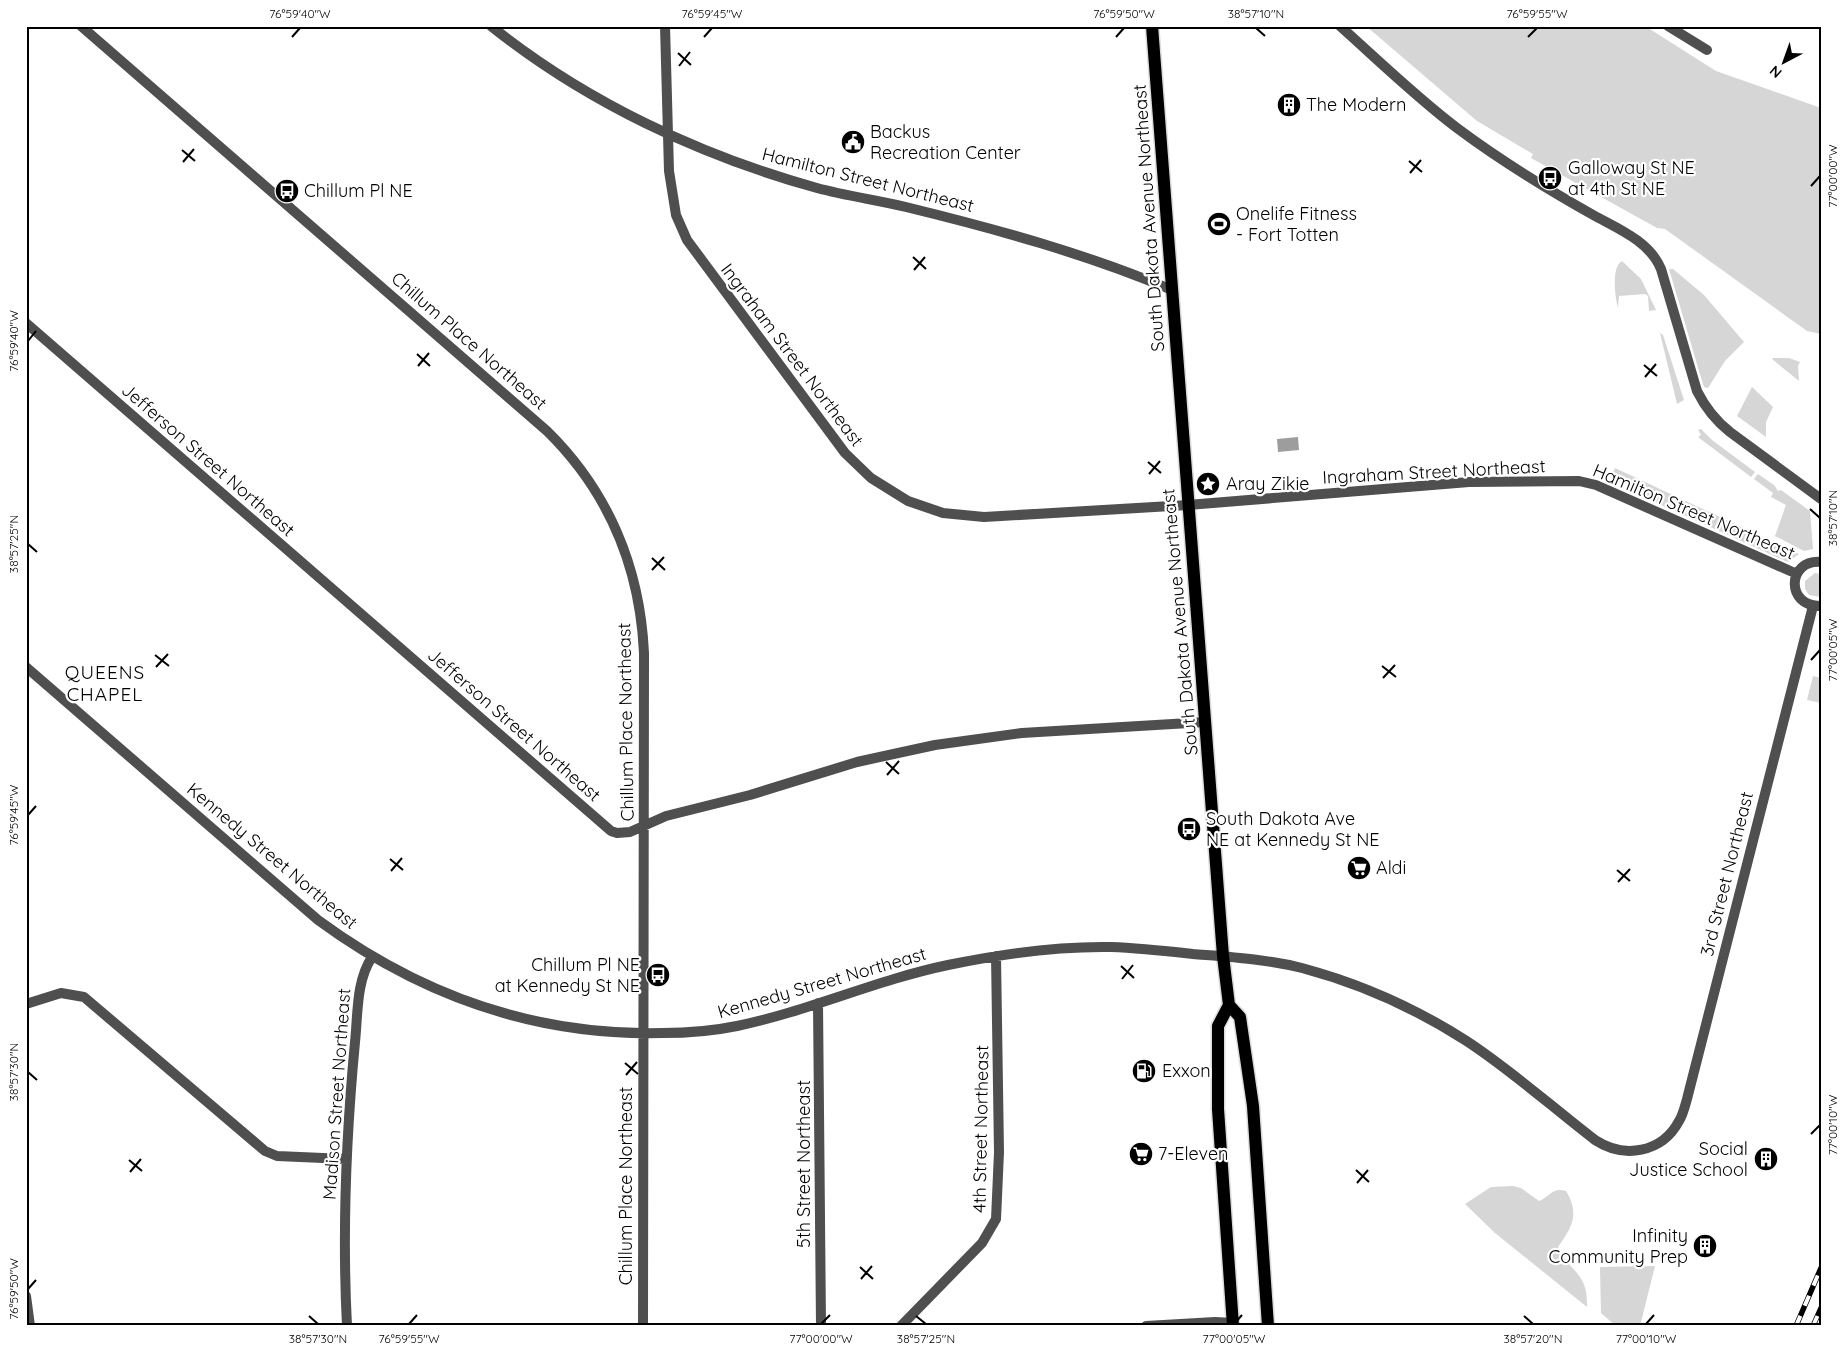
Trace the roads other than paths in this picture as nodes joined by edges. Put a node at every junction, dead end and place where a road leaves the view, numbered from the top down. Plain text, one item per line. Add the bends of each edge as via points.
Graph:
1 (81, 26) edge
2 (491, 26) edge
3 (665, 26) edge
4 (1152, 26) edge
5 (1340, 26) edge
6 (1668, 26) edge
7 (1707, 50) dead end
8 (668, 133) junction
9 (1172, 290) junction
10 (26, 324) edge
11 (1579, 481) joint
12 (1821, 499) edge
13 (1188, 505) junction
14 (1821, 562) edge
15 (1797, 574) junction
16 (1817, 606) edge
17 (26, 666) edge
18 (1206, 722) junction
19 (643, 824) junction
20 (996, 956) junction
21 (1223, 956) junction
22 (372, 957) junction
23 (818, 1003) junction
24 (26, 1004) edge
25 (1229, 1005) junction
26 (643, 1034) junction
27 (1660, 1143) joint
28 (346, 1160) junction
29 (26, 1296) edge
30 (1233, 1324) edge
31 (30, 1326) edge
32 (347, 1326) edge
33 (643, 1326) edge
34 (821, 1326) edge
35 (901, 1326) edge
36 (1146, 1326) edge
37 (1268, 1326) edge

1 - 19 street, Chillum Place Northeast via 547,431 592,483 632,569 642,615
2 - 8 street, Hamilton Street Northeast via 579,86
3 - 8 street, Ingraham Street Northeast
4 - 9 main road, South Dakota Avenue Northeast
5 - 12 street via 1471,139 1536,182 1626,233 1653,254 1661,269 1703,402 1730,432
6 - 7 street
8 - 9 street, Hamilton Street Northeast via 769,173 818,188 1011,233
8 - 13 street, Ingraham Street Northeast via 674,205 689,244 844,453 871,478 919,506 967,517
9 - 13 main road, South Dakota Avenue Northeast
10 - 19 street, Jefferson Street Northeast via 611,831 625,833
11 - 13 street, Ingraham Street Northeast via 1469,482
11 - 15 street, Hamilton Street Northeast via 1596,485
13 - 18 main road, South Dakota Avenue Northeast
14 - 15 street via 1806,564
15 - 16 street via 1797,594 1806,604
16 - 27 street, 3rd Street Northeast via 1687,1099 1679,1121
17 - 22 street, Kennedy Street Northeast via 318,920
18 - 19 street, Jefferson Street Northeast via 1022,733 935,745 857,762
18 - 21 main road, South Dakota Avenue Northeast
19 - 26 street, Chillum Place Northeast
20 - 21 street, Kennedy Street Northeast via 1103,947
20 - 23 street, Kennedy Street Northeast via 893,978
20 - 35 street, 4th Street Northeast via 999,1132 996,1219 982,1243
21 - 25 main road, South Dakota Avenue Northeast
21 - 27 street, Kennedy Street Northeast via 1312,971 1430,1020 1485,1054 1602,1145 1628,1152 1645,1150
22 - 26 street, Kennedy Street Northeast via 428,986 510,1016 574,1029
22 - 28 street, Madison Street Northeast via 361,984
23 - 26 street, Kennedy Street Northeast via 734,1027
23 - 34 street, 5th Street Northeast
24 - 28 street via 61,993 84,998 265,1151 277,1156
25 - 30 main road via 1218,1026 1218,1109
25 - 37 main road, South Dakota Avenue Northeast via 1240,1017 1253,1106
26 - 33 street, Chillum Place Northeast
28 - 32 street, Madison Street Northeast
29 - 31 street
30 - 36 street

